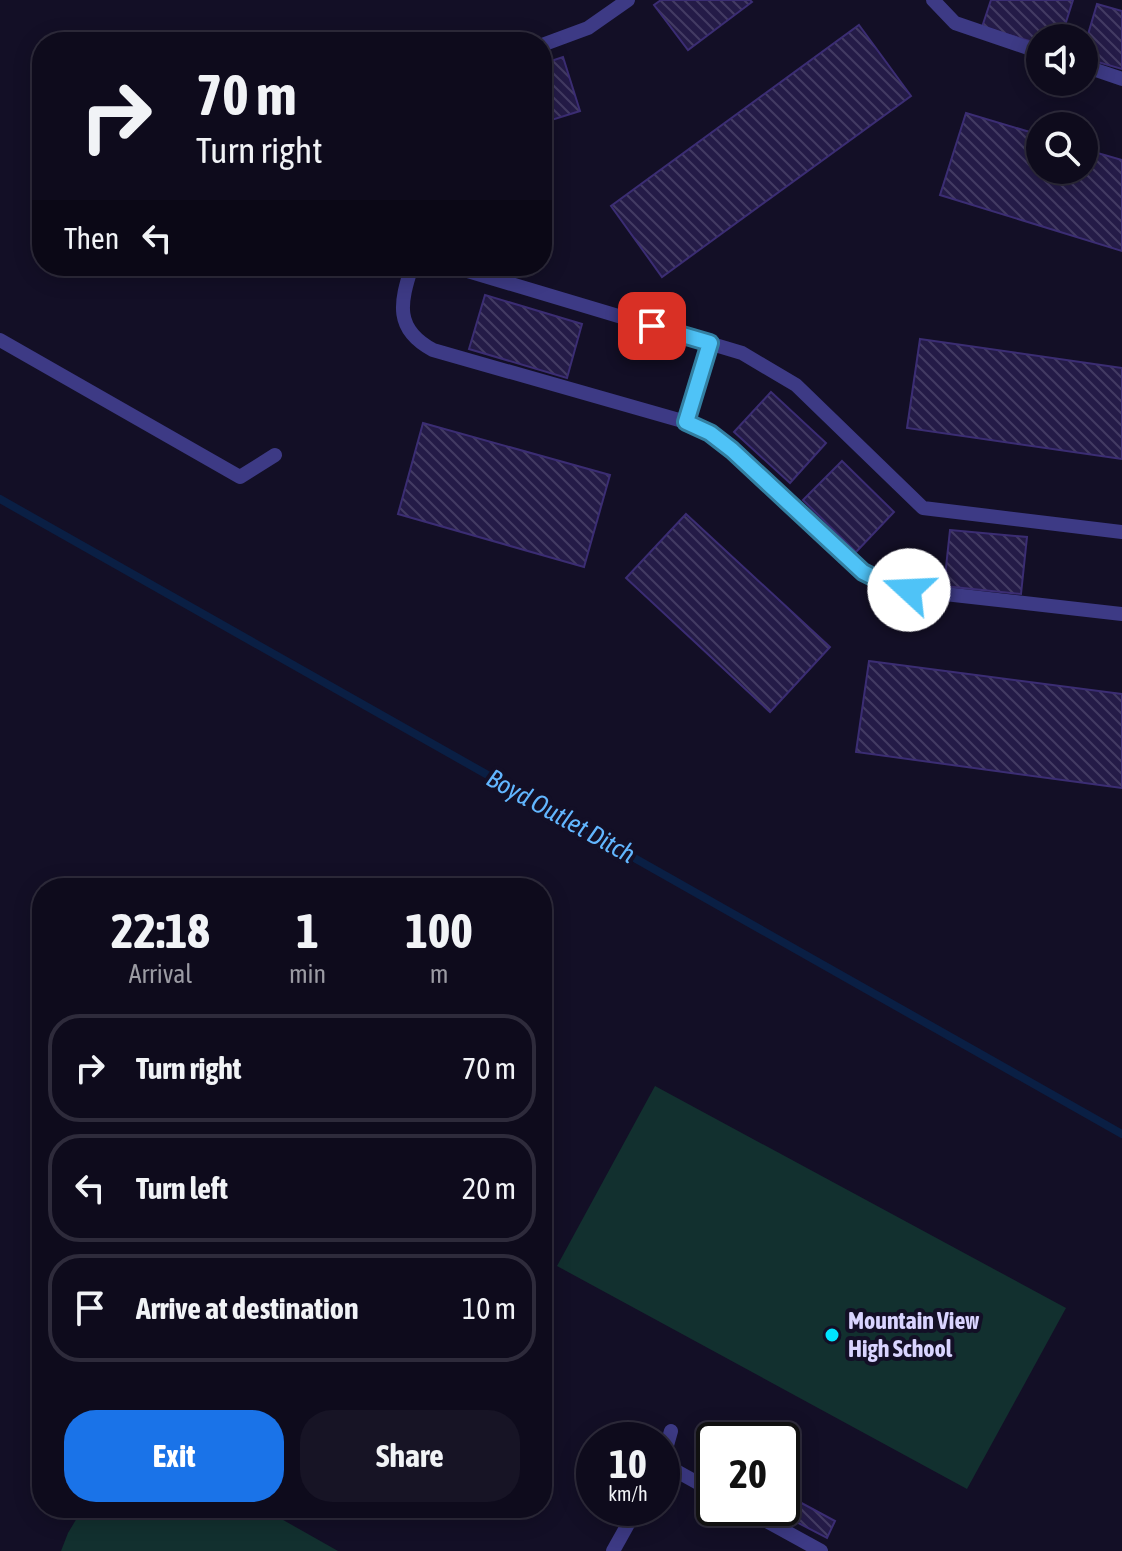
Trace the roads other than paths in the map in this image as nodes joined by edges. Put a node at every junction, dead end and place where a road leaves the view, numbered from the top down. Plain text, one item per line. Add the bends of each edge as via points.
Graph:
1 (628, 0) edge
2 (933, 0) edge
3 (552, 41) edge
4 (1026, 47) edge
5 (1098, 71) edge
6 (1122, 79) edge
7 (409, 276) edge
8 (485, 276) edge
9 (0, 340) edge
10 (710, 343) junction
11 (686, 422) junction
12 (275, 455) dead end
13 (1122, 532) edge
14 (1122, 614) edge
15 (627, 1526) edge
16 (776, 1526) edge
17 (613, 1551) edge
18 (821, 1551) edge

1 - 3 lane via 588,28
2 - 4 lane via 955,23
5 - 6 lane
7 - 11 lane via 402,311 420,343
8 - 10 lane
9 - 12 lane via 240,477
10 - 11 lane
10 - 13 lane via 742,353 796,385 923,508
11 - 14 lane via 732,450 849,562 885,583
15 - 17 lane
16 - 18 lane

